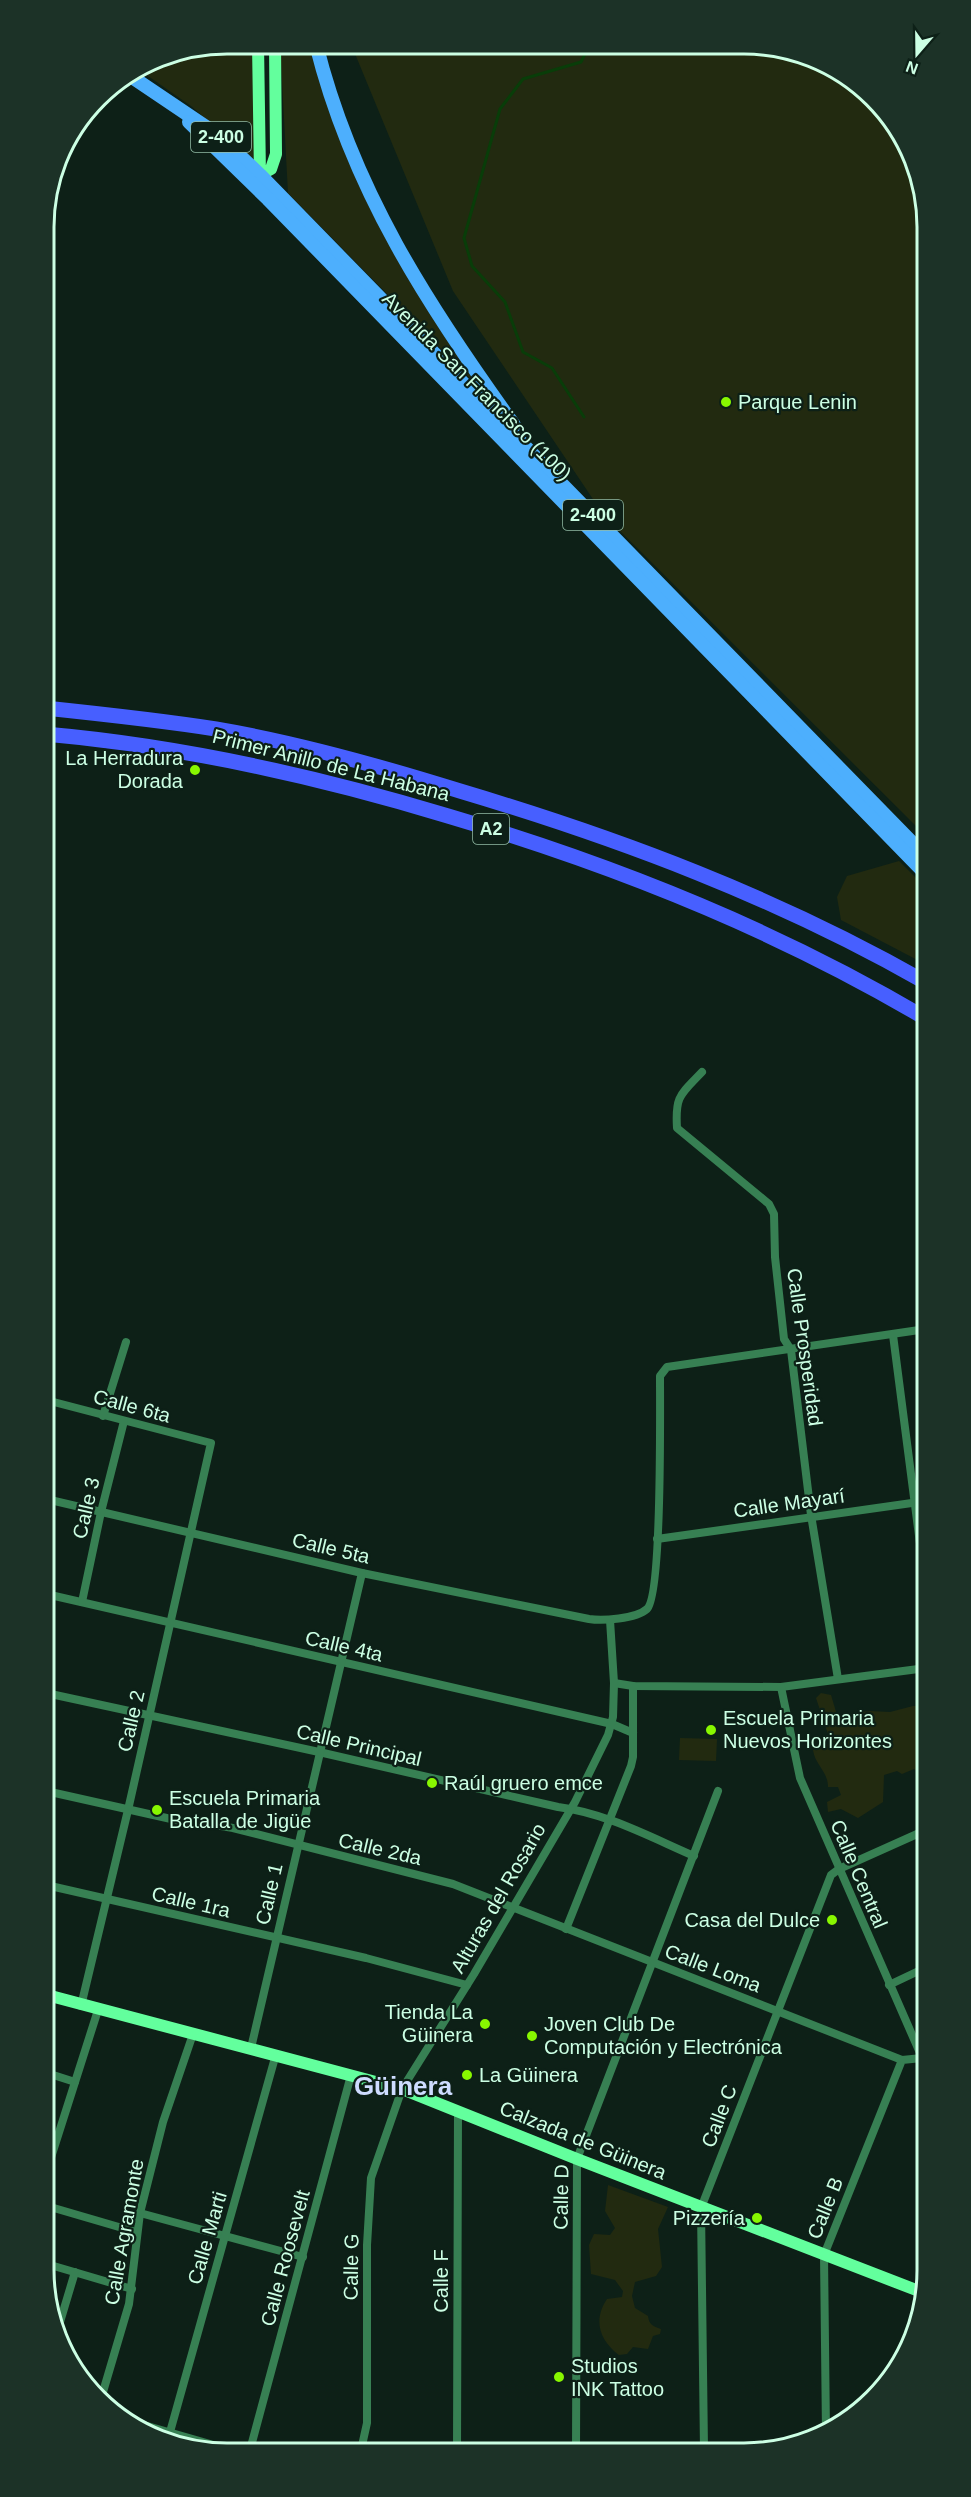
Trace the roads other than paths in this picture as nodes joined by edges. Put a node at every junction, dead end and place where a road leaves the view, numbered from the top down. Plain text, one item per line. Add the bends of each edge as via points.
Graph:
1 (258, 54) edge
2 (275, 54) edge
3 (319, 54) edge
4 (136, 80) edge
5 (175, 107) junction
6 (260, 175) junction
7 (245, 177) junction
8 (268, 199) junction
9 (538, 458) junction
10 (54, 709) edge
11 (54, 735) edge
12 (917, 848) edge
13 (917, 865) edge
14 (905, 970) junction
15 (917, 973) edge
16 (917, 977) edge
17 (917, 1010) edge
18 (702, 1072) dead end
19 (917, 1331) edge
20 (893, 1335) junction
21 (126, 1342) dead end
22 (790, 1350) junction
23 (54, 1402) edge
24 (103, 1416) junction
25 (124, 1421) junction
26 (210, 1443) joint
27 (54, 1501) edge
28 (915, 1503) junction
29 (101, 1512) junction
30 (811, 1515) junction
31 (917, 1519) edge
32 (190, 1532) junction
33 (657, 1539) junction
34 (362, 1573) junction
35 (54, 1596) edge
36 (82, 1602) junction
37 (610, 1620) junction
38 (170, 1623) junction
39 (341, 1663) junction
40 (917, 1669) edge
41 (838, 1679) junction
42 (614, 1683) junction
43 (633, 1686) junction
44 (781, 1687) junction
45 (54, 1695) edge
46 (149, 1717) junction
47 (612, 1724) junction
48 (633, 1733) junction
49 (319, 1752) junction
50 (718, 1791) dead end
51 (54, 1793) edge
52 (570, 1809) junction
53 (128, 1810) junction
54 (610, 1820) junction
55 (180, 1821) dead end
56 (203, 1823) dead end
57 (917, 1834) edge
58 (297, 1846) junction
59 (694, 1856) junction
60 (839, 1869) junction
61 (54, 1887) edge
62 (107, 1899) junction
63 (512, 1909) junction
64 (566, 1929) junction
65 (276, 1938) junction
66 (653, 1963) junction
67 (917, 1972) edge
68 (467, 1985) junction
69 (889, 1985) junction
70 (54, 1997) edge
71 (81, 2006) junction
72 (98, 2010) junction
73 (778, 2010) junction
74 (193, 2034) junction
75 (917, 2047) edge
76 (251, 2048) junction
77 (276, 2054) junction
78 (917, 2058) edge
79 (902, 2060) junction
80 (54, 2075) edge
81 (351, 2075) junction
82 (75, 2082) junction
83 (402, 2089) junction
84 (458, 2111) junction
85 (54, 2134) edge
86 (577, 2159) junction
87 (54, 2208) edge
88 (701, 2208) junction
89 (140, 2213) junction
90 (136, 2232) junction
91 (225, 2236) junction
92 (824, 2255) junction
93 (303, 2257) junction
94 (54, 2266) edge
95 (75, 2272) junction
96 (132, 2289) junction
97 (916, 2290) edge
98 (61, 2318) edge
99 (103, 2390) edge
100 (826, 2422) edge
101 (160, 2429) edge
102 (170, 2432) junction
103 (204, 2442) edge
104 (252, 2443) edge
105 (363, 2443) edge
106 (457, 2443) edge
107 (576, 2443) edge
108 (704, 2443) edge

1 - 6 main road
2 - 6 main road via 276,154 271,169
3 - 9 highway via 362,176 410,270 458,346
4 - 5 highway, Avenida San Francisco (100) / 2-400
5 - 6 highway, Avenida San Francisco (100) / 2-400 via 218,135
5 - 7 highway, Avenida San Francisco (100) / 2-400
6 - 7 highway
6 - 8 highway, 2-400
6 - 9 highway, Avenida San Francisco (100) / 2-400
7 - 8 highway, Avenida San Francisco (100) / 2-400
8 - 13 highway, Avenida San Francisco (100) / 2-400
9 - 12 highway, Avenida San Francisco (100) / 2-400
10 - 14 highway, Primer Anillo de La Habana / A2 via 150,719 294,744 524,810 669,860 743,891
11 - 17 highway, Primer Anillo de La Habana / A2 via 204,754 293,772 515,836 688,899
14 - 15 highway
14 - 16 highway, A2
18 - 22 street, Calle Prosperidad via 676,1104 676,1128 772,1209 784,1339
19 - 20 street
20 - 22 street
20 - 28 street
21 - 24 street
22 - 30 street, Calle Prosperidad
22 - 33 street, Calle 5ta via 667,1367 660,1376
23 - 24 street, Calle 6ta
24 - 25 street, Calle 6ta
25 - 26 street, Calle 6ta
25 - 29 street, Calle 3
26 - 32 street, Calle 2
27 - 29 street, Calle 5ta
28 - 30 street, Calle Mayarí
28 - 31 street
29 - 32 street, Calle 5ta
29 - 36 street, Calle 3
30 - 33 street, Calle Mayarí
30 - 41 street, Calle Prosperidad
32 - 34 street, Calle 5ta
32 - 38 street, Calle 2
33 - 37 street, Calle 5ta via 651,1603 642,1612
34 - 37 street, Calle 5ta
34 - 39 street, Calle 1
35 - 36 street, Calle 4ta
36 - 38 street, Calle 4ta
37 - 42 street, Alturas del Rosario
38 - 39 street, Calle 4ta
38 - 46 street, Calle 2
39 - 47 street, Calle 4ta
39 - 49 street, Calle 1
40 - 41 street
41 - 44 street
42 - 43 street
42 - 47 street, Alturas del Rosario
43 - 44 street
43 - 48 street
44 - 60 street, Calle Central via 800,1778
45 - 46 street, Calle Principal
46 - 49 street, Calle Principal
46 - 53 street, Calle 2
47 - 48 street, Calle 4ta
47 - 52 street, Alturas del Rosario
48 - 54 street via 631,1766
49 - 52 street, Calle Principal
49 - 58 street, Calle 1
50 - 59 street, Calle D
51 - 53 street
52 - 54 street, Calle Principal
52 - 63 street, Alturas del Rosario
53 - 55 street
53 - 62 street, Calle 2
54 - 59 street, Calle Principal
54 - 64 street
56 - 58 street, Calle 2da
57 - 60 street
58 - 63 street, Calle 2da via 440,1880
58 - 65 street, Calle 1
59 - 66 street, Calle D
60 - 69 street, Calle Central
60 - 73 street, Calle C via 831,1875 823,1893
61 - 62 street, Calle 1ra
62 - 65 street, Calle 1ra
62 - 71 street, Calle 2
63 - 64 street, Calle Loma
63 - 68 street, Alturas del Rosario
64 - 66 street, Calle Loma
65 - 68 street, Calle 1ra
65 - 76 street, Calle 1
66 - 73 street, Calle Loma
66 - 86 street, Calle D
67 - 69 street
68 - 83 street, Alturas del Rosario
69 - 75 street, Calle Central
70 - 71 main road, Calzada de Güinera
71 - 72 main road, Calzada de Güinera
72 - 74 main road, Calzada de Güinera
72 - 82 street
73 - 79 street, Calle Loma
73 - 88 street, Calle C
74 - 76 main road, Calzada de Güinera
74 - 89 street, Calle Agramonte via 163,2122
76 - 77 main road, Calzada de Güinera
77 - 81 main road, Calzada de Güinera
77 - 91 street, Calle Marti
78 - 79 street
79 - 92 street, Calle B
80 - 82 street
81 - 83 main road, Calzada de Güinera
81 - 93 street, Calle Roosevelt
82 - 85 street
83 - 84 main road, Calzada de Güinera
83 - 105 street, Calle G via 371,2178 367,2423
84 - 86 main road, Calzada de Güinera
84 - 106 street, Calle F
86 - 88 main road, Calzada de Güinera
86 - 107 street, Calle D
87 - 90 street
88 - 92 main road, Calzada de Güinera
88 - 108 street, Calle C
89 - 90 street, Calle Agramonte
89 - 91 street
90 - 96 street, Calle Agramonte
91 - 93 street
91 - 102 street, Calle Marti
92 - 97 main road, Calzada de Güinera
92 - 100 street, Calle B
93 - 104 street, Calle Roosevelt
94 - 95 street
95 - 96 street
95 - 98 street
96 - 99 street, Calle Agramonte
101 - 102 street
102 - 103 street

